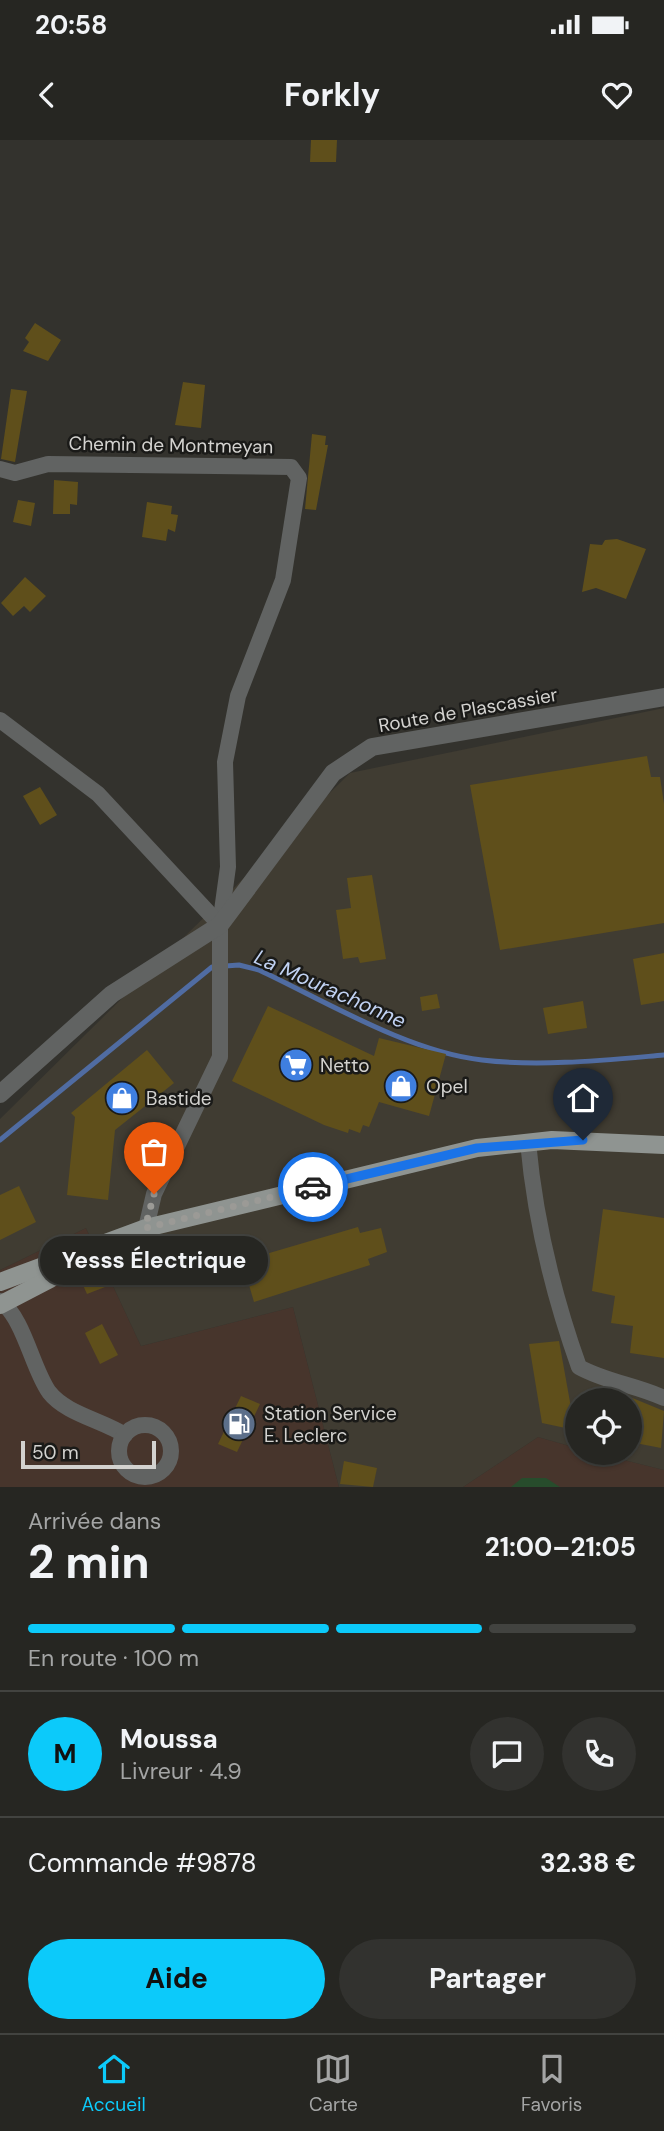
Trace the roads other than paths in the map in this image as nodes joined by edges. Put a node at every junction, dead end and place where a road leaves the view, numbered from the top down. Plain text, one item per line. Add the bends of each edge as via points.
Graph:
1 (0, 469) edge
2 (664, 697) edge
3 (0, 720) edge
4 (220, 925) junction
5 (0, 1094) edge
6 (528, 1142) junction
7 (664, 1145) edge
8 (145, 1228) junction
9 (100, 1245) junction
10 (0, 1282) edge
11 (1, 1303) edge
12 (664, 1398) edge
13 (125, 1435) junction
14 (147, 1482) edge

1 - 4 street, Chemin de Montmeyan via 15,473 48,464 291,467 299,478 282,580 238,696 225,762 228,867
2 - 4 street, Route de Plascassier via 372,747 333,773
3 - 4 street via 97,794
4 - 5 street, Route de Plascassier via 112,994
4 - 8 street via 220,1057 154,1194
6 - 7 main road
6 - 8 main road via 477,1148
6 - 12 street via 548,1267 579,1367 598,1378 636,1385
8 - 9 main road
9 - 10 main road
9 - 11 main road via 50,1279
11 - 13 street via 50,1393
13 - 14 street via 119,1448 122,1465
13 - 14 street via 132,1428 152,1426 169,1442 167,1465

